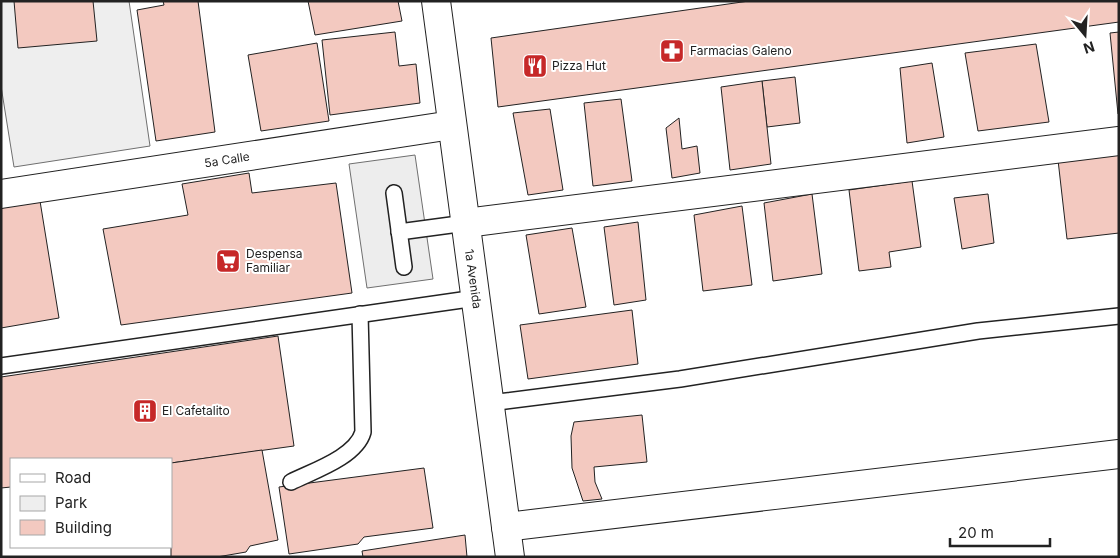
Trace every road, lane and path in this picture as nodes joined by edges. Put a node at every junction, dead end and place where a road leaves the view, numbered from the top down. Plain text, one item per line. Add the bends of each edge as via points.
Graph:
1 (436, 1) edge
2 (452, 125) junction
3 (1119, 141) edge
4 (394, 193) dead end
5 (1, 194) edge
6 (466, 223) junction
7 (399, 232) junction
8 (404, 267) dead end
9 (476, 298) junction
10 (360, 314) junction
11 (1119, 316) edge
12 (1, 366) edge
13 (490, 403) junction
14 (1119, 454) edge
15 (291, 482) dead end
16 (506, 527) junction
17 (510, 557) edge

1 - 2 street, 1a Avenida
2 - 5 street, 5a Calle
2 - 6 street, 1a Avenida
3 - 6 street
4 - 7 lane
6 - 7 lane
6 - 9 street, 1a Avenida
7 - 8 lane
9 - 10 lane
9 - 13 street, 1a Avenida
10 - 12 lane
10 - 15 lane via 361,440 349,453
11 - 13 lane via 978,331 680,379
13 - 16 street, 1a Avenida
14 - 16 street
16 - 17 street, 1a Avenida

